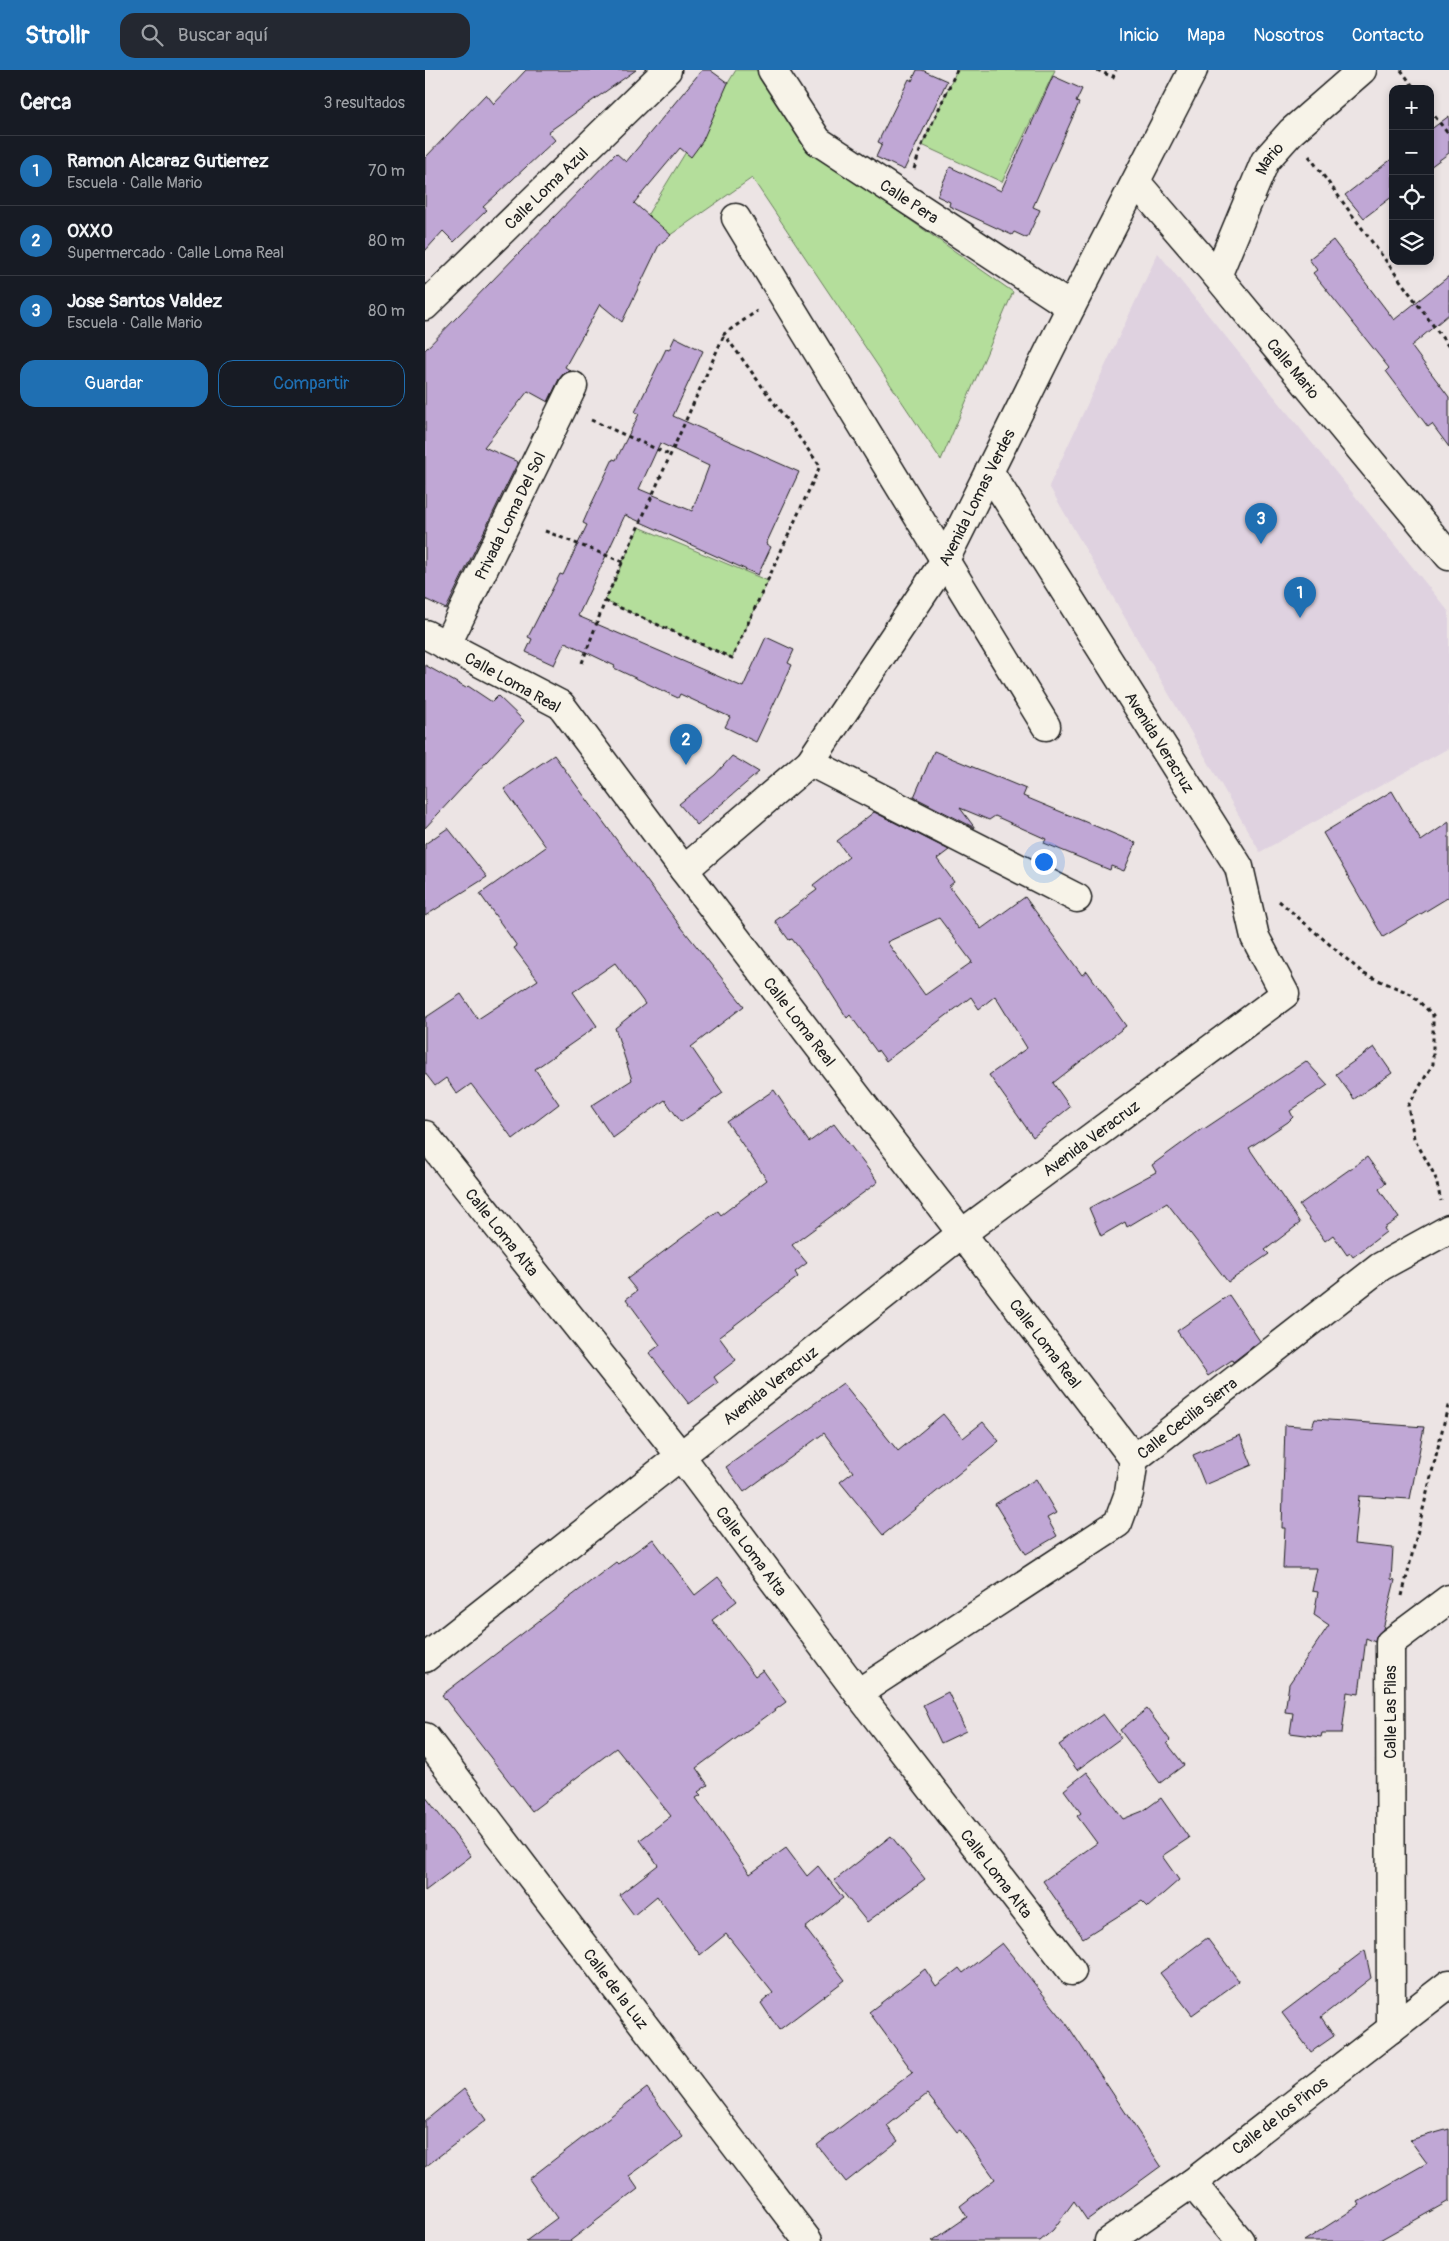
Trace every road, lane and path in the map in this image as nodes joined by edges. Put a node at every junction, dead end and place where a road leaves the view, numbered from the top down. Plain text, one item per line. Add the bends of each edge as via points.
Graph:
1 (667, 70) edge
2 (773, 70) edge
3 (1097, 70) edge
4 (1116, 70) edge
5 (1193, 70) edge
6 (1362, 70) edge
7 (1401, 70) edge
8 (955, 71) edge
9 (1412, 85) edge
10 (1434, 115) edge
11 (1291, 132) junction
12 (1449, 135) edge
13 (1136, 182) junction
14 (906, 198) junction
15 (736, 218) dead end
16 (1217, 276) junction
17 (782, 294) junction
18 (425, 306) edge
19 (1071, 306) junction
20 (724, 334) junction
21 (1449, 347) edge
22 (573, 386) dead end
23 (585, 418) dead end
24 (670, 455) junction
25 (989, 471) junction
26 (545, 531) dead end
27 (1449, 556) edge
28 (623, 562) junction
29 (944, 562) junction
30 (605, 601) junction
31 (435, 640) edge
32 (582, 663) dead end
33 (1046, 726) dead end
34 (810, 762) junction
35 (684, 870) junction
36 (1077, 898) dead end
37 (1277, 899) dead end
38 (425, 1135) edge
39 (1449, 1229) edge
40 (961, 1234) junction
41 (1449, 1402) edge
42 (680, 1456) junction
43 (1134, 1459) junction
44 (1449, 1598) edge
45 (1390, 1643) junction
46 (425, 1658) edge
47 (858, 1693) junction
48 (425, 1737) edge
49 (1072, 1971) dead end
50 (1449, 1984) edge
51 (1391, 2029) junction
52 (1192, 2183) junction
53 (808, 2241) edge
54 (1109, 2241) edge
55 (1240, 2241) edge

1 - 18 street, Calle Loma Azul
2 - 14 street, Calle Pera via 818,141
3 - 4 path via 1113,77
5 - 13 street, Avenida Lomas Verdes
6 - 11 street, Mario
7 - 9 path
8 - 14 path via 922,145
10 - 12 path
11 - 16 street, Mario via 1265,162
11 - 21 path
13 - 16 street, Calle Mario
13 - 19 street, Avenida Lomas Verdes
14 - 19 street, Calle Pera
15 - 17 street
16 - 27 street, Calle Mario
17 - 20 path
17 - 29 street
19 - 25 street, Avenida Lomas Verdes
20 - 24 path
20 - 30 path via 821,466 733,658
22 - 31 street, Privada Loma Del Sol
23 - 24 path
24 - 28 path
25 - 29 street, Avenida Lomas Verdes
25 - 40 street, Avenida Veracruz via 1239,867 1255,937 1285,994
26 - 28 path
28 - 30 path
29 - 33 street
29 - 34 street, Avenida Lomas Verdes
30 - 32 path
31 - 35 street, Calle Loma Real via 561,705
34 - 35 street, Avenida Lomas Verdes
34 - 36 street
35 - 40 street, Calle Loma Real
37 - 39 path via 1364,974 1411,994 1433,1015 1433,1064 1408,1106 1414,1138 1435,1176
38 - 42 street, Calle Loma Alta
39 - 43 street, Calle Cecilia Sierra via 1379,1267
40 - 42 street, Avenida Veracruz
40 - 43 street, Calle Loma Real
41 - 45 path, Calle Las Pilas
42 - 46 street, Avenida Veracruz
42 - 47 street, Calle Loma Alta
43 - 47 street, Calle Cecilia Sierra via 1129,1493 1118,1523
44 - 45 street
45 - 51 street, Calle Las Pilas
47 - 49 street, Calle Loma Alta
48 - 53 street, Calle de la Luz
50 - 51 street, Calle de los Pinos
51 - 52 street, Calle de los Pinos
52 - 54 street, Calle de los Pinos
52 - 55 street

